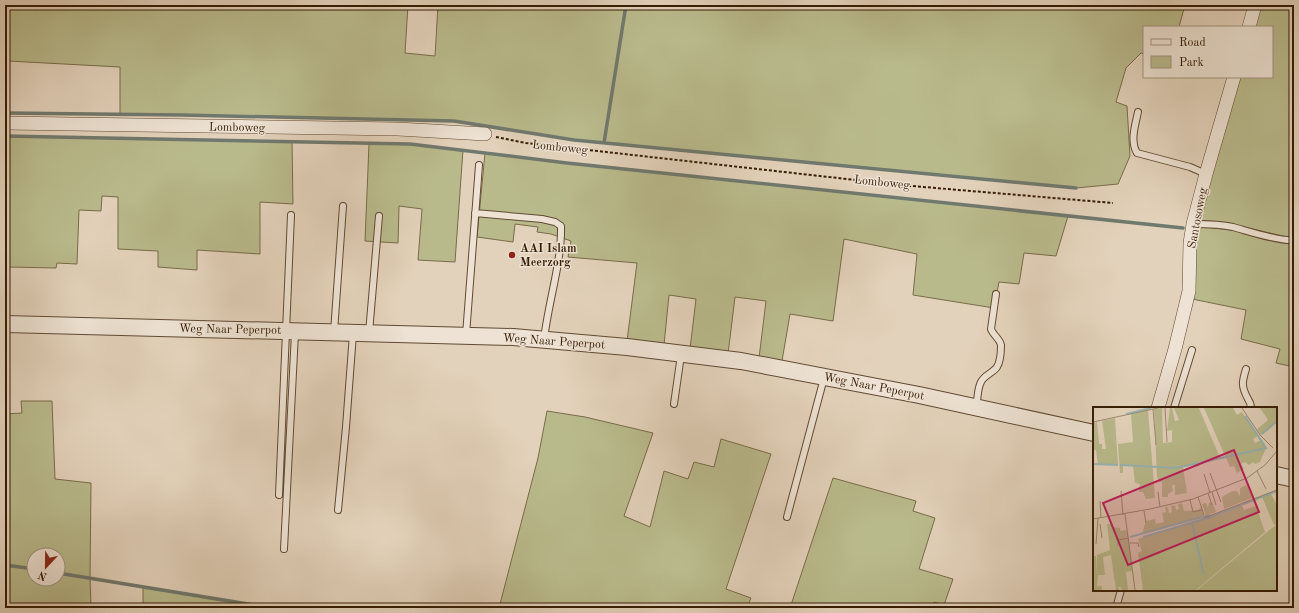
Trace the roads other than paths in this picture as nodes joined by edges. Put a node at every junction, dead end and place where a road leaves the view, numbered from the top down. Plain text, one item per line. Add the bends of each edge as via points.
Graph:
1 (1255, 5) edge
2 (1249, 26) edge
3 (1234, 78) edge
4 (1138, 112) dead end
5 (5, 123) edge
6 (485, 134) road end
7 (479, 165) dead end
8 (1206, 174) junction
9 (343, 206) dead end
10 (475, 213) junction
11 (291, 216) dead end
12 (379, 216) dead end
13 (1193, 224) junction
14 (1294, 240) edge
15 (996, 294) dead end
16 (5, 324) edge
17 (291, 331) junction
18 (334, 332) junction
19 (361, 333) junction
20 (466, 336) junction
21 (544, 340) junction
22 (1192, 350) dead end
23 (682, 354) junction
24 (1246, 369) dead end
25 (824, 377) junction
26 (674, 404) dead end
27 (976, 407) junction
28 (1158, 407) edge
29 (1174, 407) edge
30 (1251, 407) edge
31 (1093, 433) edge
32 (1277, 475) edge
33 (1294, 479) edge
34 (279, 495) dead end
35 (338, 510) dead end
36 (786, 517) dead end
37 (284, 549) dead end
38 (1122, 591) edge
39 (1116, 608) edge

1 - 2 street
3 - 8 street, Santosoweg
4 - 8 lane via 1133,141 1138,153
5 - 6 street, Lomboweg via 398,129
7 - 10 lane
8 - 13 street, Santosoweg
9 - 18 lane
10 - 20 lane
10 - 21 lane via 542,219 561,226 560,248
11 - 17 lane
12 - 19 lane
13 - 14 lane via 1231,227
13 - 28 street, Santosoweg via 1189,291
15 - 27 lane via 991,329 1001,344 999,360 997,367 980,383
16 - 17 street, Weg Naar Peperpot
17 - 18 street, Weg Naar Peperpot
17 - 34 lane
17 - 37 lane
18 - 19 street, Weg Naar Peperpot
19 - 20 street, Weg Naar Peperpot
19 - 35 lane
20 - 21 street, Weg Naar Peperpot
21 - 23 street, Weg Naar Peperpot
22 - 29 lane
23 - 25 street, Weg Naar Peperpot via 741,361
23 - 26 lane
24 - 30 lane via 1242,387
25 - 27 street, Weg Naar Peperpot
25 - 36 lane
27 - 31 street, Weg Naar Peperpot
32 - 33 street
38 - 39 lane

